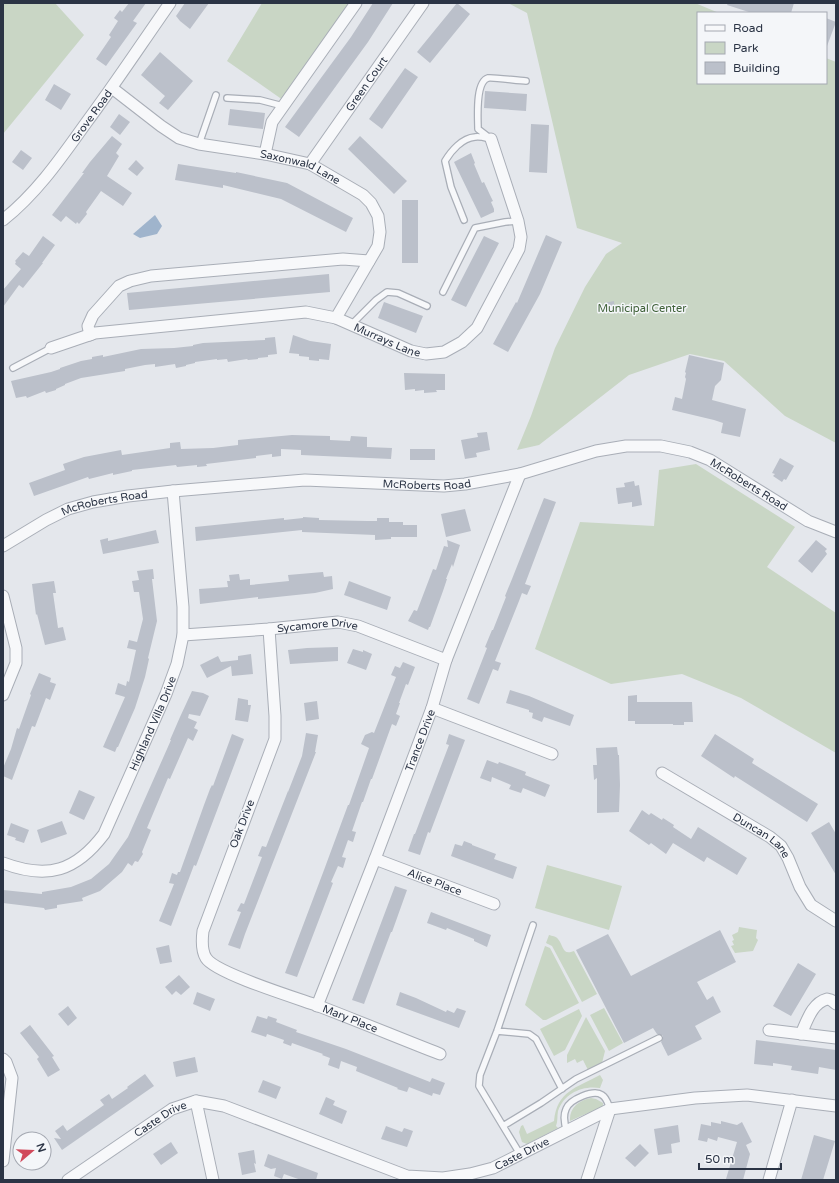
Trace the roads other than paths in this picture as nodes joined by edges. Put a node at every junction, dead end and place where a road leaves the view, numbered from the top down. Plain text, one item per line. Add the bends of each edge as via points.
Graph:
1 (170, 3) edge
2 (356, 3) edge
3 (423, 3) edge
4 (526, 81) dead end
5 (112, 88) junction
6 (216, 95) dead end
7 (227, 98) dead end
8 (283, 106) junction
9 (491, 139) junction
10 (199, 144) junction
11 (265, 154) junction
12 (310, 164) junction
13 (3, 220) edge
14 (464, 220) dead end
15 (518, 221) junction
16 (369, 261) junction
17 (443, 292) dead end
18 (427, 306) dead end
19 (336, 318) junction
20 (351, 325) junction
21 (90, 335) junction
22 (51, 348) joint
23 (13, 368) dead end
24 (520, 474) junction
25 (174, 491) junction
26 (836, 532) edge
27 (3, 546) edge
28 (3, 596) edge
29 (269, 629) junction
30 (183, 635) junction
31 (446, 660) junction
32 (3, 695) edge
33 (432, 708) junction
34 (552, 754) dead end
35 (662, 773) dead end
36 (375, 860) junction
37 (3, 862) edge
38 (494, 904) dead end
39 (836, 921) edge
40 (534, 925) dead end
41 (259, 985) joint
42 (836, 1004) edge
43 (317, 1006) junction
44 (769, 1030) dead end
45 (497, 1031) junction
46 (801, 1034) junction
47 (659, 1038) dead end
48 (836, 1038) edge
49 (440, 1054) dead end
50 (3, 1059) edge
51 (562, 1089) junction
52 (792, 1100) junction
53 (196, 1102) junction
54 (836, 1106) edge
55 (610, 1109) junction
56 (503, 1126) junction
57 (567, 1131) junction
58 (520, 1154) junction
59 (3, 1161) edge
60 (406, 1178) edge
61 (68, 1180) edge
62 (213, 1180) edge
63 (587, 1180) edge
64 (769, 1180) edge

1 - 5 street, Grove Road
2 - 8 street
3 - 12 street, Green Court
4 - 9 lane via 488,78 479,88 478,129
5 - 10 street, Saxonwald Lane via 179,138
5 - 13 street, Grove Road via 39,186
6 - 10 lane
7 - 8 lane via 260,100
8 - 11 street via 272,122
9 - 14 lane via 474,137 464,141 445,161 451,187
9 - 15 street, Murrays Lane
10 - 11 street, Saxonwald Lane
11 - 12 street, Saxonwald Lane
12 - 16 street, Saxonwald Lane via 371,203 378,216 380,232 378,246
15 - 17 lane via 475,228
15 - 20 street, Murrays Lane via 521,237 519,249 477,328 462,342 444,352 426,354 411,351
16 - 19 street, Saxonwald Lane
16 - 21 street via 343,259 130,280 119,286 93,315 88,326
18 - 20 lane via 398,293 387,292
19 - 20 street, Murrays Lane
19 - 21 street, Murrays Lane via 306,312
21 - 22 street, Murrays Lane
22 - 23 lane
24 - 25 street, McRoberts Road via 444,486 305,480
24 - 26 street, McRoberts Road via 596,451 626,446 661,446 690,452 710,460 808,521
24 - 31 street, Trance Drive
25 - 27 street, McRoberts Road via 128,496 68,509
25 - 30 street, Highland Villa Drive
28 - 32 street via 16,648 16,663
29 - 30 street, Sycamore Drive
29 - 31 street, Sycamore Drive via 338,622 358,626
29 - 41 street, Oak Drive via 275,739 204,925 202,946 206,958 215,967
30 - 37 street, Highland Villa Drive via 177,664 166,694 104,834 97,844 67,867 51,872 15,868
31 - 33 street, Trance Drive
33 - 34 street
33 - 36 street, Trance Drive
35 - 39 street, Duncan Lane via 781,846 811,905
36 - 38 street, Alice Place
36 - 43 street, Trance Drive
40 - 45 lane
41 - 43 street, Mary Place
42 - 46 street via 827,998 820,1001
43 - 49 street, Mary Place
44 - 46 street
45 - 51 lane via 529,1034 536,1040
45 - 56 lane via 480,1075 480,1086
46 - 48 street
47 - 51 lane via 576,1079
50 - 59 street via 12,1078
51 - 56 lane
52 - 54 street, Caste Drive
52 - 55 street, Caste Drive via 747,1095 695,1098
52 - 64 street
53 - 60 street, Caste Drive via 224,1106
53 - 61 street, Caste Drive via 172,1109
53 - 62 street
55 - 57 street, Caste Drive
55 - 57 lane via 602,1094 595,1093 578,1098 566,1108 564,1123
55 - 63 street
56 - 58 lane
57 - 58 street, Caste Drive
58 - 60 street, Caste Drive via 493,1168 470,1174 443,1178

